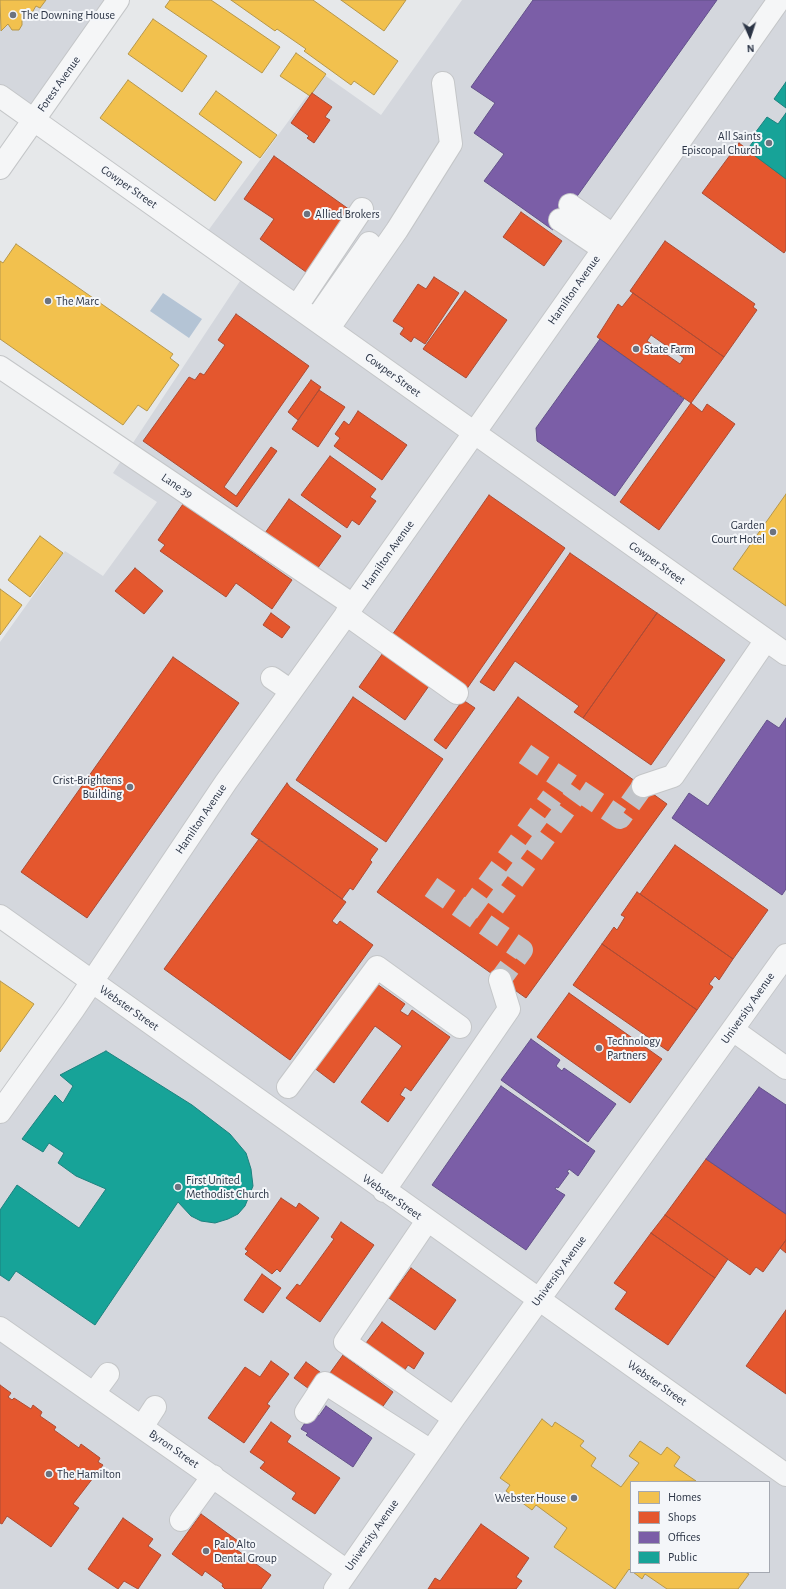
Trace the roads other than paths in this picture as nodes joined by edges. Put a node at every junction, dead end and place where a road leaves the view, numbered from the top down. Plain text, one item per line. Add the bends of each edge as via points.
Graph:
1 (118, 0) edge
2 (779, 0) edge
3 (443, 84) dead end
4 (0, 96) edge
5 (34, 120) junction
6 (0, 168) edge
7 (362, 209) dead end
8 (565, 213) dead end
9 (608, 242) junction
10 (369, 243) dead end
11 (297, 306) junction
12 (322, 324) junction
13 (0, 367) edge
14 (473, 432) junction
15 (350, 610) junction
16 (766, 640) junction
17 (786, 654) edge
18 (272, 678) dead end
19 (291, 691) junction
20 (457, 693) dead end
21 (643, 786) tunnel mouth
22 (0, 916) edge
23 (786, 955) edge
24 (500, 980) dead end
25 (91, 982) junction
26 (460, 1027) dead end
27 (733, 1030) junction
28 (786, 1068) edge
29 (288, 1087) dead end
30 (0, 1112) edge
31 (384, 1191) junction
32 (427, 1221) junction
33 (538, 1299) junction
34 (0, 1328) edge
35 (108, 1374) dead end
36 (94, 1393) junction
37 (156, 1407) dead end
38 (306, 1412) dead end
39 (454, 1418) junction
40 (142, 1426) junction
41 (430, 1451) junction
42 (786, 1475) edge
43 (213, 1476) junction
44 (181, 1520) dead end
45 (347, 1571) junction
46 (335, 1589) edge

1 - 5 street, Forest Avenue
2 - 9 street, Hamilton Avenue
3 - 12 street via 451,144 397,230
4 - 5 street, Cowper Street
5 - 6 street, Forest Avenue
5 - 11 street, Cowper Street
7 - 11 street
8 - 9 street
9 - 14 street, Hamilton Avenue
10 - 12 street
11 - 12 street, Cowper Street
12 - 14 street, Cowper Street
13 - 15 street, Lane 39 via 179,487
14 - 15 street, Hamilton Avenue
14 - 16 street, Cowper Street
15 - 19 street, Hamilton Avenue
15 - 20 street, Lane 39
16 - 17 street, Cowper Street
16 - 21 street via 673,776
18 - 19 street
19 - 25 street, Hamilton Avenue via 226,782
22 - 25 street, Webster Street
23 - 27 street, University Avenue
24 - 31 street via 509,1009
25 - 30 street, Hamilton Avenue
25 - 31 street, Webster Street
26 - 29 street via 377,967
27 - 28 street
27 - 33 street, University Avenue
31 - 32 street, Webster Street
32 - 33 street, Webster Street
32 - 39 street via 345,1342
33 - 39 street, University Avenue
33 - 42 street, Webster Street
34 - 36 street, Byron Street
35 - 36 street
36 - 40 street, Byron Street
37 - 40 street
38 - 41 street via 325,1383
39 - 41 street, University Avenue
40 - 43 street, Byron Street
41 - 45 street, University Avenue
43 - 44 street
43 - 45 street, Byron Street
45 - 46 street, University Avenue

